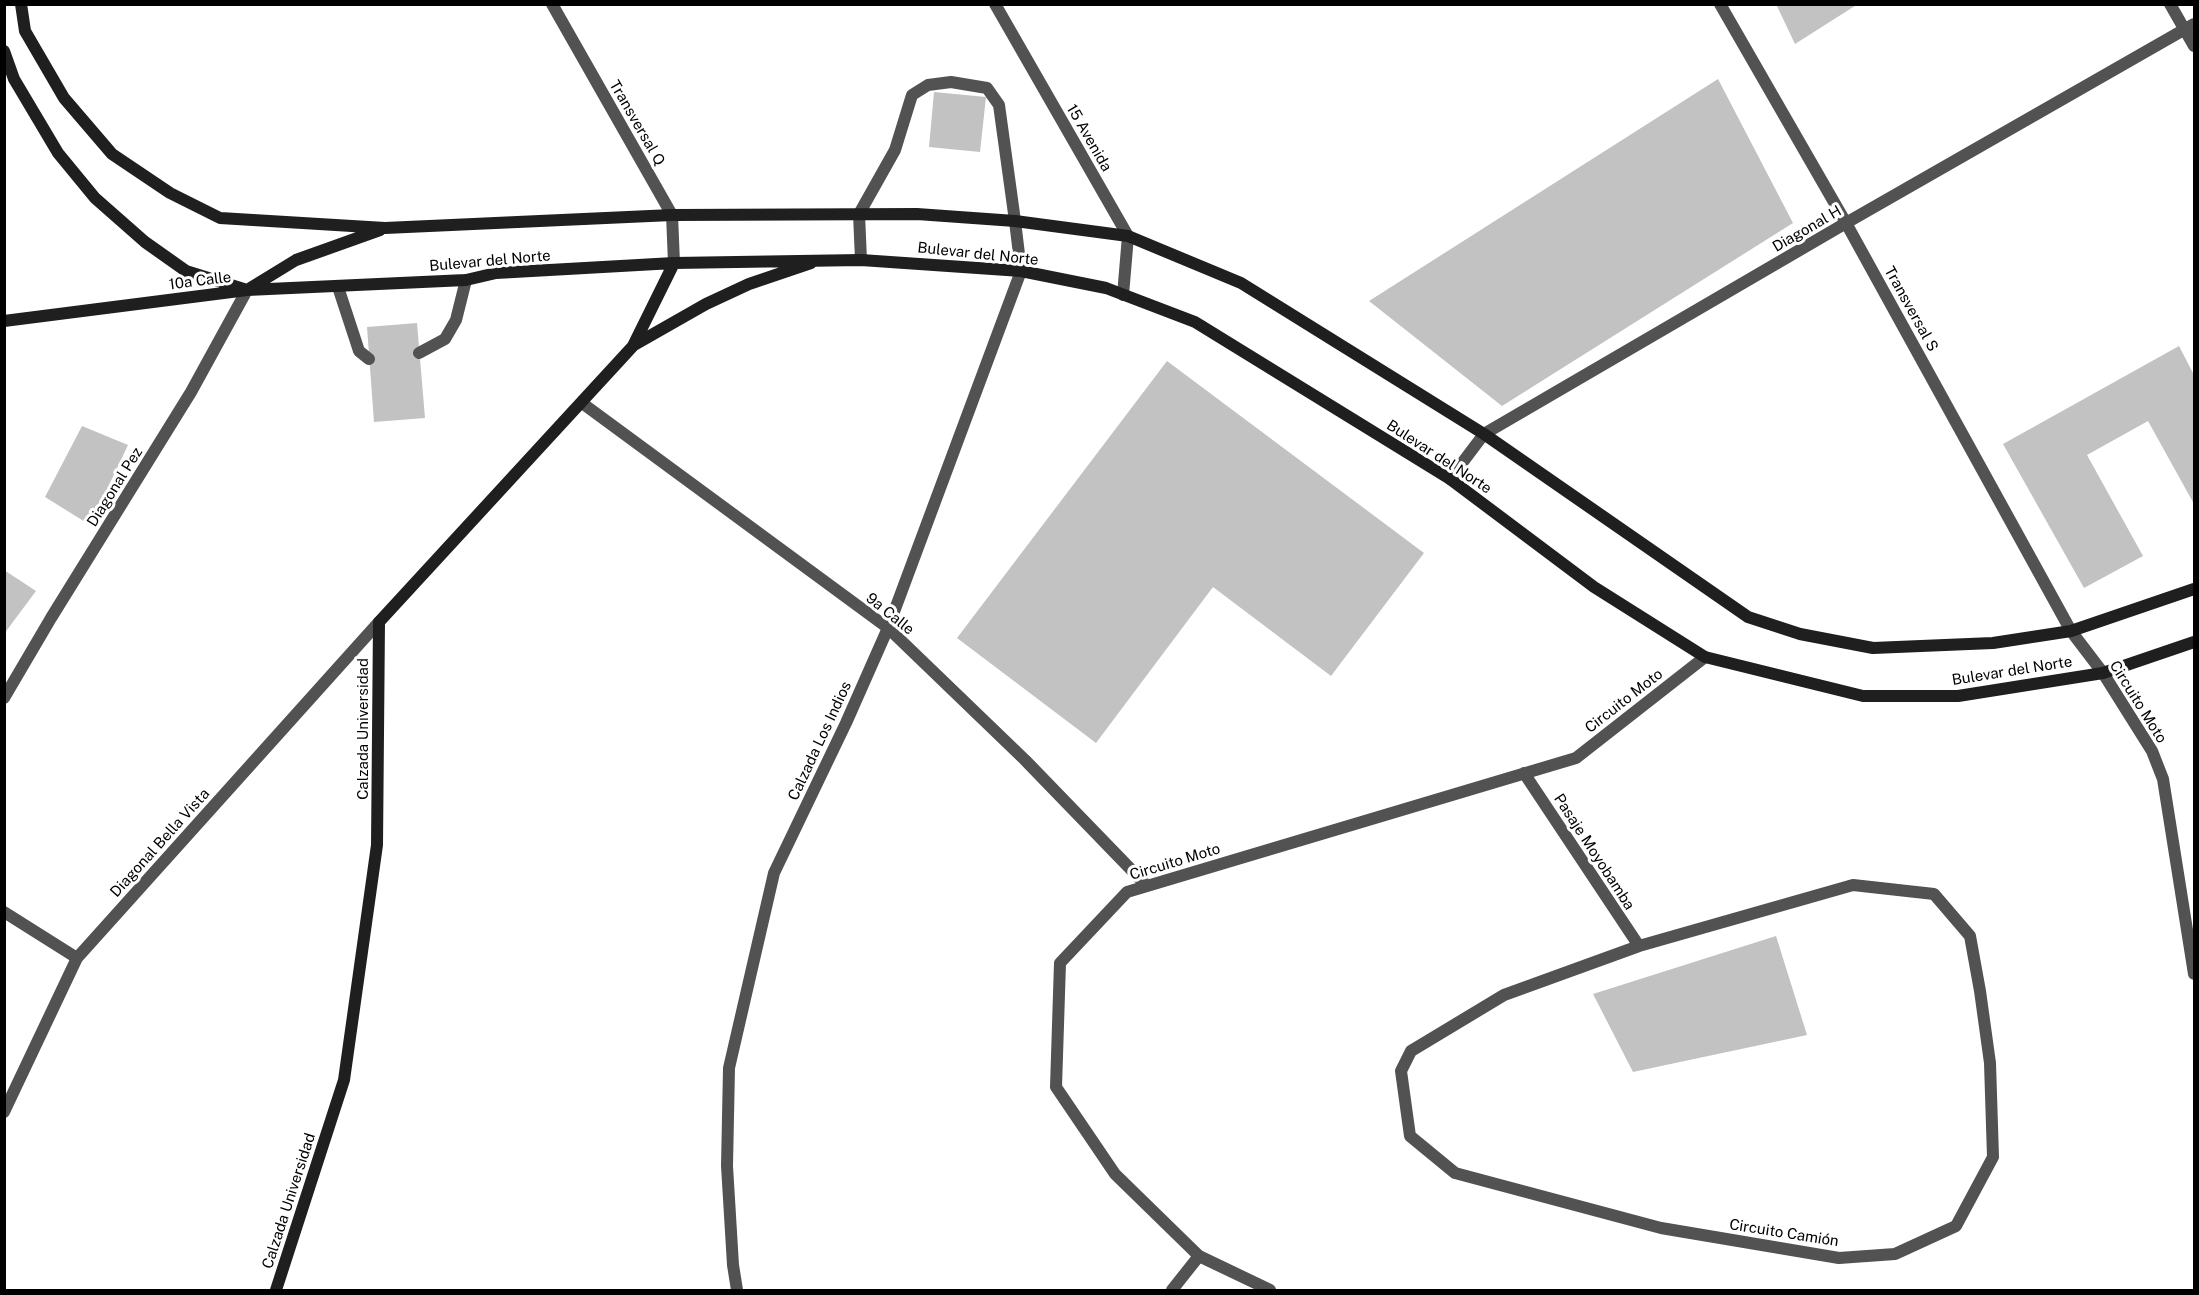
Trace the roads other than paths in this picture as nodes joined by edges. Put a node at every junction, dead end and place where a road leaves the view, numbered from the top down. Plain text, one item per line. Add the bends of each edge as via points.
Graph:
1 (21, 4) edge
2 (552, 4) edge
3 (1720, 4) edge
4 (2170, 4) edge
5 (999, 6) edge
6 (2190, 26) edge
7 (2194, 46) edge
8 (4, 51) edge
9 (859, 214) junction
10 (672, 215) junction
11 (1016, 220) junction
12 (1846, 223) junction
13 (385, 228) junction
14 (1128, 236) junction
15 (823, 260) junction
16 (861, 260) junction
17 (674, 263) junction
18 (1021, 272) junction
19 (466, 280) junction
20 (338, 287) junction
21 (247, 290) junction
22 (1123, 295) junction
23 (4, 321) edge
24 (633, 346) junction
25 (419, 353) dead end
26 (369, 359) dead end
27 (582, 403) junction
28 (1484, 435) junction
29 (1450, 479) junction
30 (2194, 589) edge
31 (379, 622) junction
32 (888, 628) junction
33 (2071, 631) junction
34 (2194, 642) edge
35 (1705, 657) junction
36 (2103, 673) junction
37 (4, 698) edge
38 (1524, 773) junction
39 (1147, 886) junction
40 (4, 912) edge
41 (1639, 946) junction
42 (76, 958) junction
43 (2194, 974) edge
44 (4, 1112) edge
45 (1199, 1256) junction
46 (276, 1290) edge
47 (737, 1290) edge
48 (1172, 1290) edge
49 (1270, 1290) edge

1 - 13 main road, Bulevar del Norte via 26,31 64,99 112,154 170,192 220,218
2 - 10 street, Transversal Q
3 - 12 street, Transversal S
4 - 6 street
5 - 14 street, 15 Avenida
6 - 7 street
6 - 12 street, Diagonal H
8 - 21 main road, Bulevar del Norte via 14,78 58,153 95,198 145,242 186,271
9 - 10 main road, Bulevar del Norte
9 - 11 main road, Bulevar del Norte
9 - 11 street, Calzada Los Indios via 896,150 912,95 928,84 951,82 987,88 999,105
9 - 16 street
10 - 13 main road, Bulevar del Norte
10 - 17 street, Transversal Q
11 - 14 main road, Bulevar del Norte
11 - 18 street, Calzada Los Indios
12 - 28 street, Diagonal H
12 - 33 street, Transversal S
13 - 21 main road, 10a Calle via 296,260
14 - 22 street
14 - 28 main road, Bulevar del Norte via 1241,283
15 - 16 main road, Bulevar del Norte
15 - 17 main road, Bulevar del Norte
15 - 24 main road via 749,284
16 - 18 main road, Bulevar del Norte
17 - 19 main road, Bulevar del Norte via 496,273
17 - 24 main road
18 - 22 main road, Bulevar del Norte via 1106,288
18 - 32 street, Calzada Los Indios
19 - 20 main road, Bulevar del Norte
19 - 25 street via 456,320 445,339
20 - 21 main road, Bulevar del Norte
20 - 26 street via 358,351
21 - 23 main road, 10a Calle
21 - 37 street, Diagonal Pez via 191,392
22 - 29 main road, Bulevar del Norte via 1195,322
24 - 27 main road
27 - 31 main road
27 - 32 street, 9a Calle
28 - 29 street, Diagonal H
28 - 33 main road, Bulevar del Norte via 1748,617 1800,634 1873,648 1993,643
29 - 35 main road, Bulevar del Norte via 1594,587
30 - 33 main road, Bulevar del Norte
31 - 42 street, Diagonal Bella Vista
31 - 46 main road, Calzada Universidad via 377,845 344,1080
32 - 39 street, 9a Calle via 1025,760
32 - 47 street, Calzada Los Indios via 774,873 729,1068 727,1166
33 - 36 street, Circuito Moto
34 - 36 main road, Bulevar del Norte
35 - 36 main road, Bulevar del Norte via 1863,696 1958,696
35 - 38 street, Circuito Moto via 1576,758
36 - 43 street, Circuito Moto via 2152,751 2163,779
38 - 39 street, Circuito Moto
38 - 41 street, Pasaje Moyobamba
39 - 45 street, Circuito Moto via 1127,892 1060,963 1056,1087 1115,1174
40 - 42 street
41 - 41 street, Circuito Camión via 1853,885 1934,894 1970,936 1990,1063 1993,1156 1956,1226 1895,1254 1839,1258 1661,1228 1455,1173 1410,1136 1401,1071 1411,1051 1504,995
42 - 44 street, Diagonal Bella Vista
45 - 48 street
45 - 49 street, Circuito Moto

